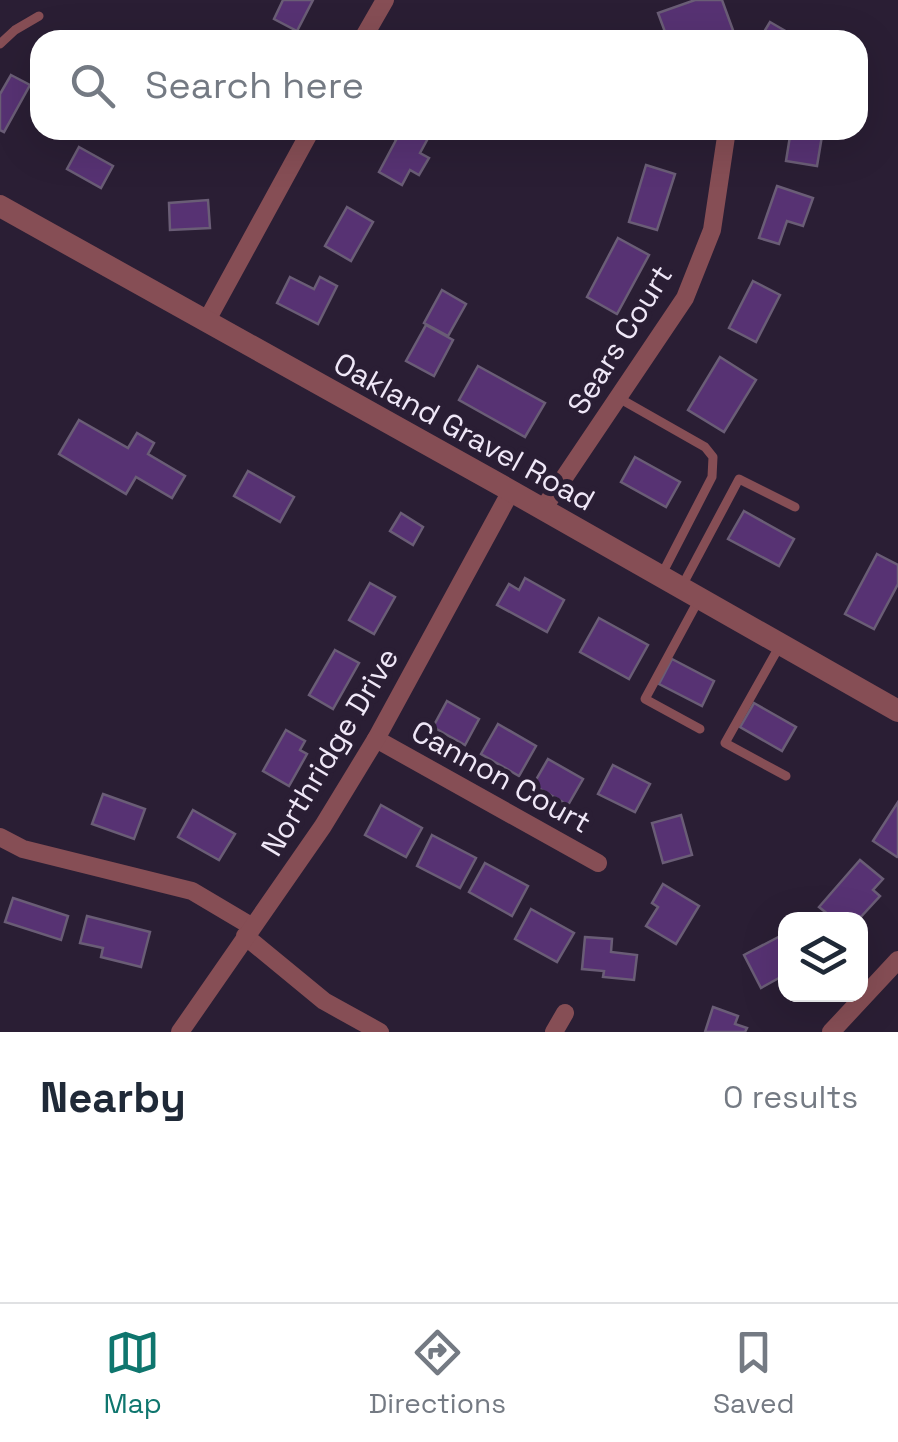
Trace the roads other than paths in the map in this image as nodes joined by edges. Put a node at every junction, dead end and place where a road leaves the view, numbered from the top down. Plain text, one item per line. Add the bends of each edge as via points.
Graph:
1 (385, 0) edge
2 (38, 16) dead end
3 (368, 30) edge
4 (0, 44) edge
5 (306, 140) edge
6 (726, 140) edge
7 (0, 206) edge
8 (206, 322) junction
9 (618, 397) junction
10 (511, 491) junction
11 (795, 508) dead end
12 (543, 510) junction
13 (680, 588) junction
14 (780, 644) junction
15 (898, 711) edge
16 (700, 729) dead end
17 (376, 739) junction
18 (786, 776) dead end
19 (0, 837) edge
20 (598, 862) dead end
21 (248, 931) junction
22 (898, 960) edge
23 (565, 1013) dead end
24 (180, 1032) edge
25 (380, 1032) edge
26 (554, 1032) edge
27 (830, 1032) edge

1 - 3 street
2 - 4 lane
5 - 8 street
6 - 9 street, Sears Court via 712,230 685,298
7 - 8 street, Oakland Gravel Road
8 - 10 street, Oakland Gravel Road
9 - 12 street, Sears Court
9 - 13 lane via 713,457
10 - 12 street, Oakland Gravel Road
10 - 17 street, Northridge Drive
11 - 13 lane via 739,478
12 - 13 street, Oakland Gravel Road
13 - 14 street, Oakland Gravel Road
13 - 16 lane via 645,699
14 - 15 street, Oakland Gravel Road
14 - 18 lane via 725,743
17 - 20 street, Cannon Court
17 - 21 street, Northridge Drive
19 - 21 street via 23,850 192,890
21 - 24 street, Northridge Drive
21 - 25 street via 316,995
22 - 27 street
23 - 26 street

